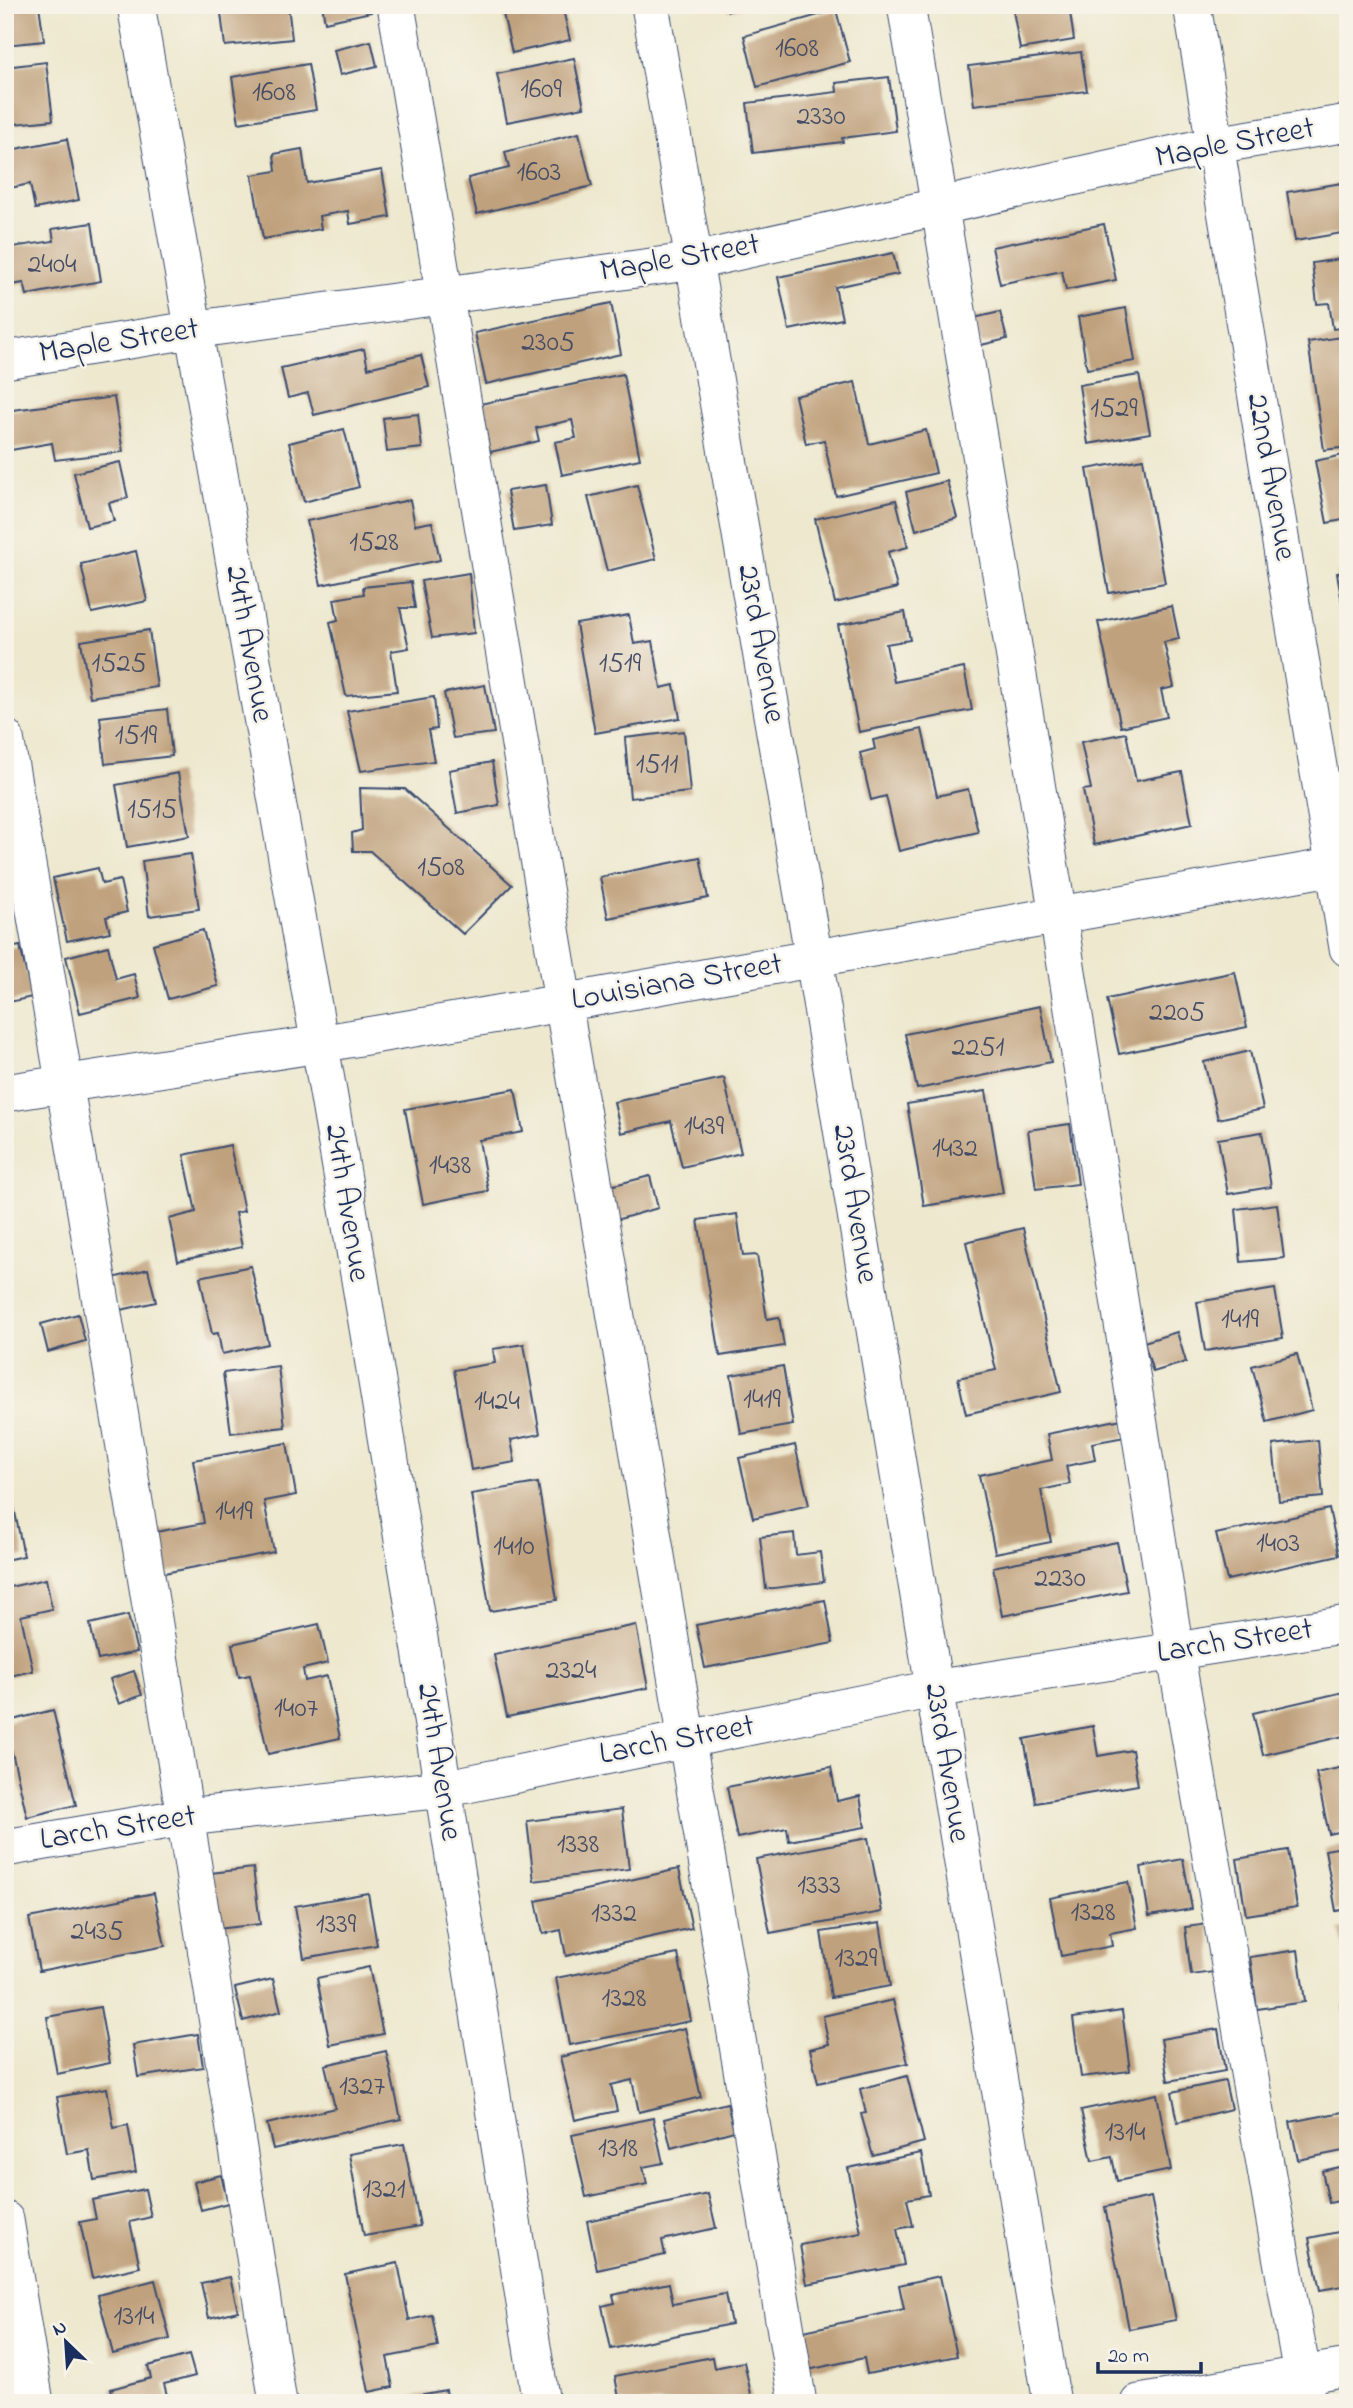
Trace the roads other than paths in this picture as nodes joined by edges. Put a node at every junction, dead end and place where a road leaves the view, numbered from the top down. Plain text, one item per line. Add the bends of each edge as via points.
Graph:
1 (136, 5) edge
2 (396, 5) edge
3 (650, 5) edge
4 (906, 5) edge
5 (1192, 5) edge
6 (1348, 123) edge
7 (1215, 145) junction
8 (939, 206) junction
9 (695, 261) junction
10 (445, 295) junction
11 (191, 330) junction
12 (5, 360) edge
13 (5, 738) edge
14 (1341, 865) edge
15 (1058, 915) junction
16 (1348, 948) edge
17 (814, 959) junction
18 (562, 1003) junction
19 (319, 1044) junction
20 (66, 1084) junction
21 (5, 1093) edge
22 (1348, 1624) edge
23 (1175, 1651) junction
24 (933, 1689) junction
25 (686, 1739) junction
26 (443, 1789) junction
27 (186, 1817) junction
28 (5, 1848) edge
29 (5, 2220) edge
30 (1348, 2367) edge
31 (1304, 2389) edge
32 (35, 2403) edge
33 (278, 2403) edge
34 (541, 2403) edge
35 (798, 2403) edge
36 (1052, 2403) edge
37 (1139, 2403) edge

1 - 11 street, 24th Avenue
2 - 10 street
3 - 9 street, 23rd Avenue
4 - 8 street
5 - 7 street, 22nd Avenue
6 - 7 street, Maple Street
7 - 8 street, Maple Street
7 - 14 street, 22nd Avenue
8 - 9 street, Maple Street
8 - 15 street
9 - 10 street, Maple Street
9 - 17 street, 23rd Avenue
10 - 11 street, Maple Street
10 - 18 street
11 - 12 street, Maple Street
11 - 19 street, 24th Avenue
13 - 20 street
14 - 15 street, Louisiana Street
14 - 16 street, 22nd Avenue
15 - 17 street, Louisiana Street
15 - 23 street
17 - 18 street, Louisiana Street
17 - 24 street, 23rd Avenue
18 - 19 street, Louisiana Street
18 - 25 street
19 - 20 street, Louisiana Street
19 - 26 street, 24th Avenue
20 - 21 street, Louisiana Street
20 - 27 street
22 - 23 street, Larch Street
23 - 24 street, Larch Street
23 - 31 street
24 - 25 street, Larch Street
24 - 36 street, 23rd Avenue
25 - 26 street, Larch Street
25 - 35 street
26 - 27 street, Larch Street
26 - 34 street, 24th Avenue
27 - 28 street, Larch Street
27 - 33 street
29 - 32 street
30 - 31 street
31 - 37 street

